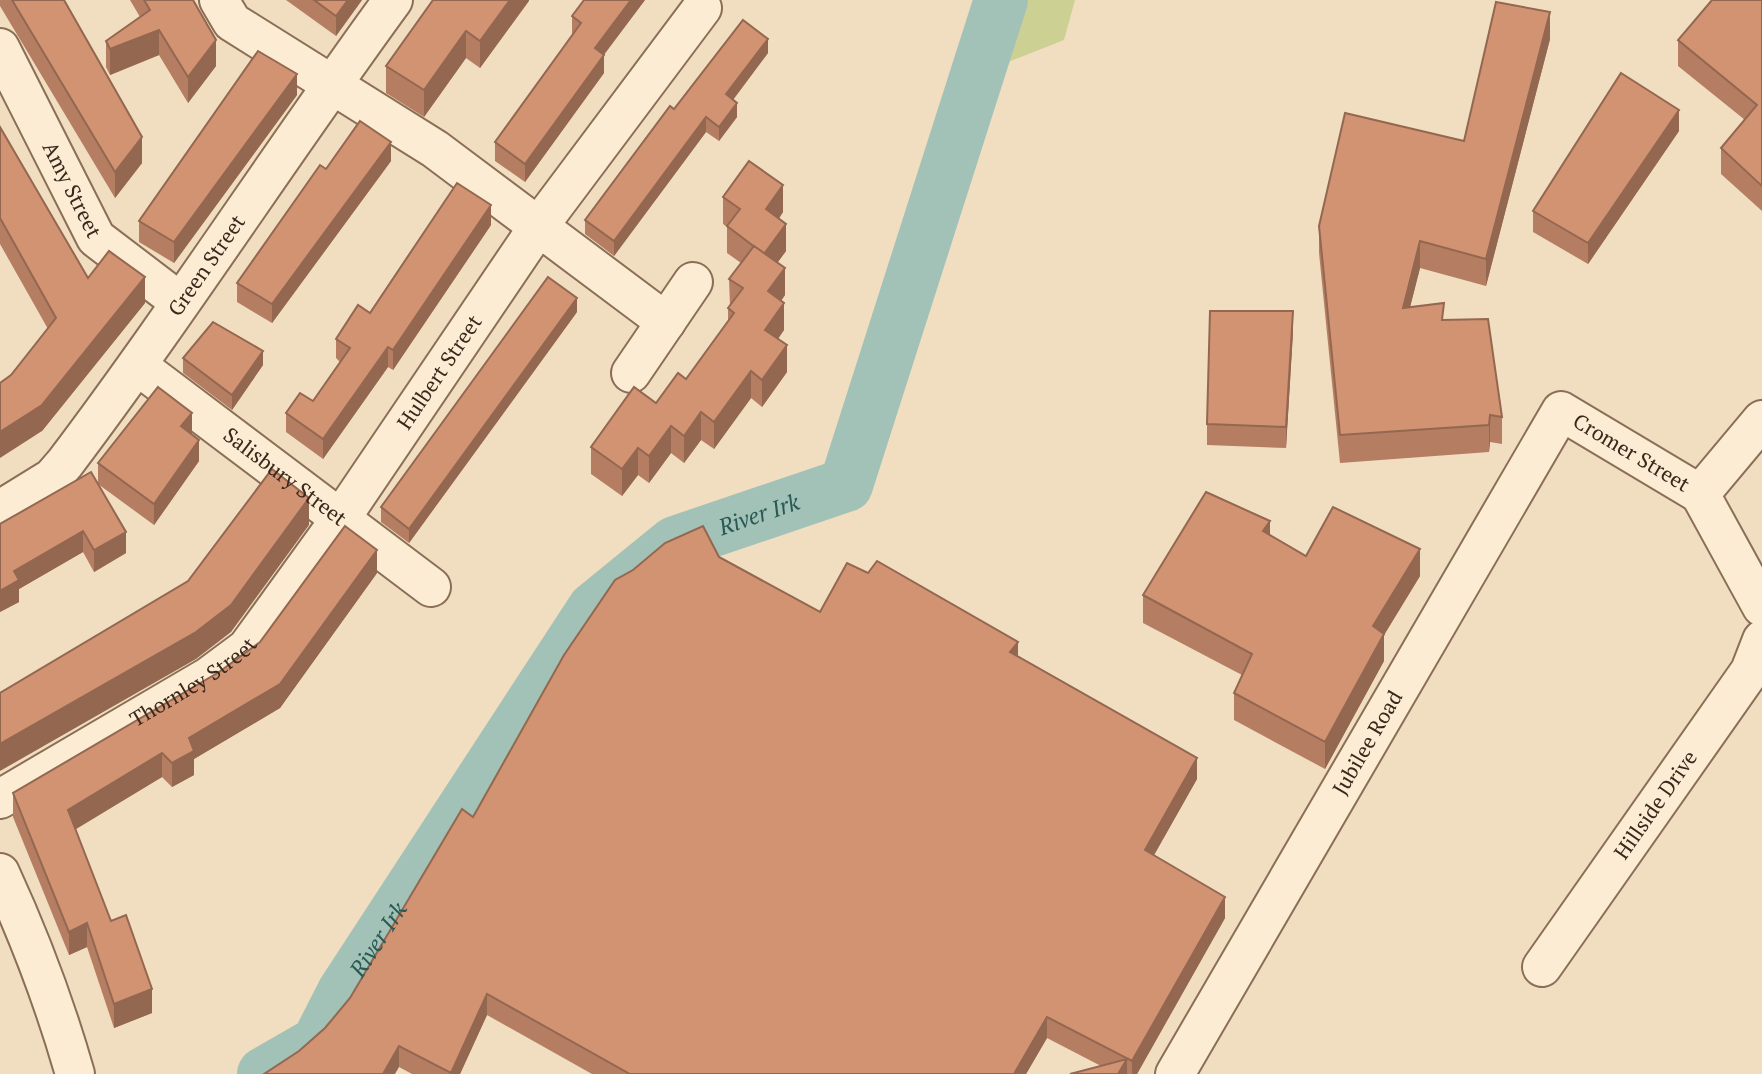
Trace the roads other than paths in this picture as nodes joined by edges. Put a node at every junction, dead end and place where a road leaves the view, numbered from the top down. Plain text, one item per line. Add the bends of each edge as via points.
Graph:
1 (219, 0) edge
2 (393, 0) edge
3 (702, 8) dead end
4 (0, 48) edge
5 (331, 85) junction
6 (538, 227) junction
7 (693, 282) dead end
8 (180, 302) junction
9 (666, 322) junction
10 (138, 366) junction
11 (631, 373) dead end
12 (1561, 411) joint
13 (1762, 419) edge
14 (1700, 494) junction
15 (0, 510) edge
16 (341, 518) junction
17 (431, 587) dead end
18 (1762, 607) edge
19 (1762, 639) edge
20 (0, 799) edge
21 (0, 873) edge
22 (1542, 967) dead end
23 (74, 1074) edge
24 (1175, 1074) edge

1 - 5 street via 232,22
2 - 5 street, Green Street
3 - 6 street, Hulbert Street
4 - 8 street, Amy Street via 96,237
5 - 6 street via 435,149
5 - 8 street, Green Street
6 - 9 street
6 - 16 street, Hulbert Street
7 - 9 street
8 - 10 street, Green Street
9 - 11 street
10 - 15 street, Green Street via 52,478
10 - 16 street, Salisbury Street
12 - 14 street, Cromer Street
12 - 24 street, Jubilee Road
13 - 14 street
14 - 18 street
16 - 17 street, Salisbury Street
16 - 20 street, Thornley Street via 247,648 229,664
19 - 22 street, Hillside Drive via 1750,671
21 - 23 street via 49,990

